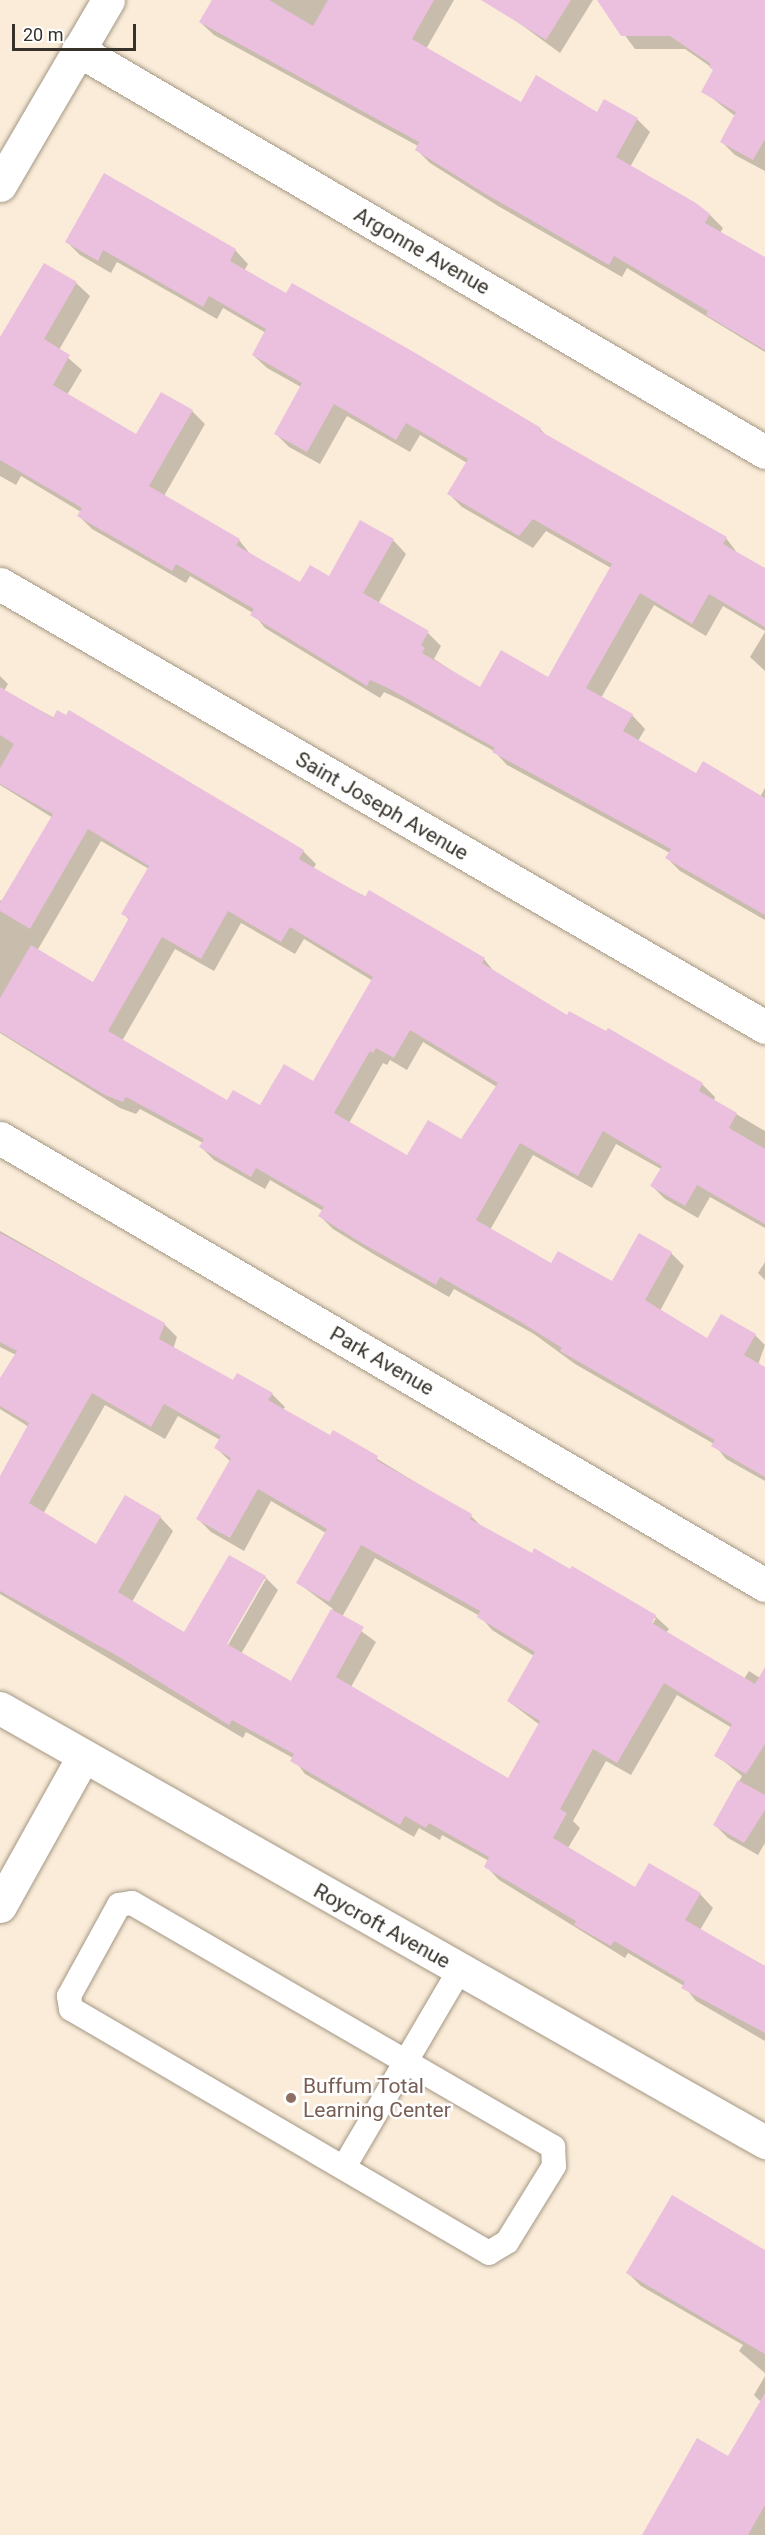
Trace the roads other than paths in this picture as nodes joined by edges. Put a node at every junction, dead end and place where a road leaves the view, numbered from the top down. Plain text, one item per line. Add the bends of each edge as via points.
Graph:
1 (108, 0) edge
2 (78, 50) junction
3 (0, 185) edge
4 (765, 452) edge
5 (0, 585) edge
6 (765, 1027) edge
7 (0, 1138) edge
8 (765, 1585) edge
9 (0, 1708) edge
10 (83, 1757) junction
11 (0, 1906) edge
12 (460, 1969) junction
13 (405, 2061) junction
14 (765, 2142) edge
15 (344, 2167) junction

1 - 2 street
2 - 3 street
2 - 4 street, Argonne Avenue
5 - 6 street, Saint Joseph Avenue
7 - 8 street, Park Avenue
9 - 10 street, Roycroft Avenue
10 - 11 street
10 - 12 street, Roycroft Avenue
12 - 13 lane
12 - 14 street, Roycroft Avenue
13 - 15 lane
13 - 15 lane via 553,2147 554,2166 507,2242 489,2253
13 - 15 lane via 132,1903 119,1905 69,1996 71,2009

